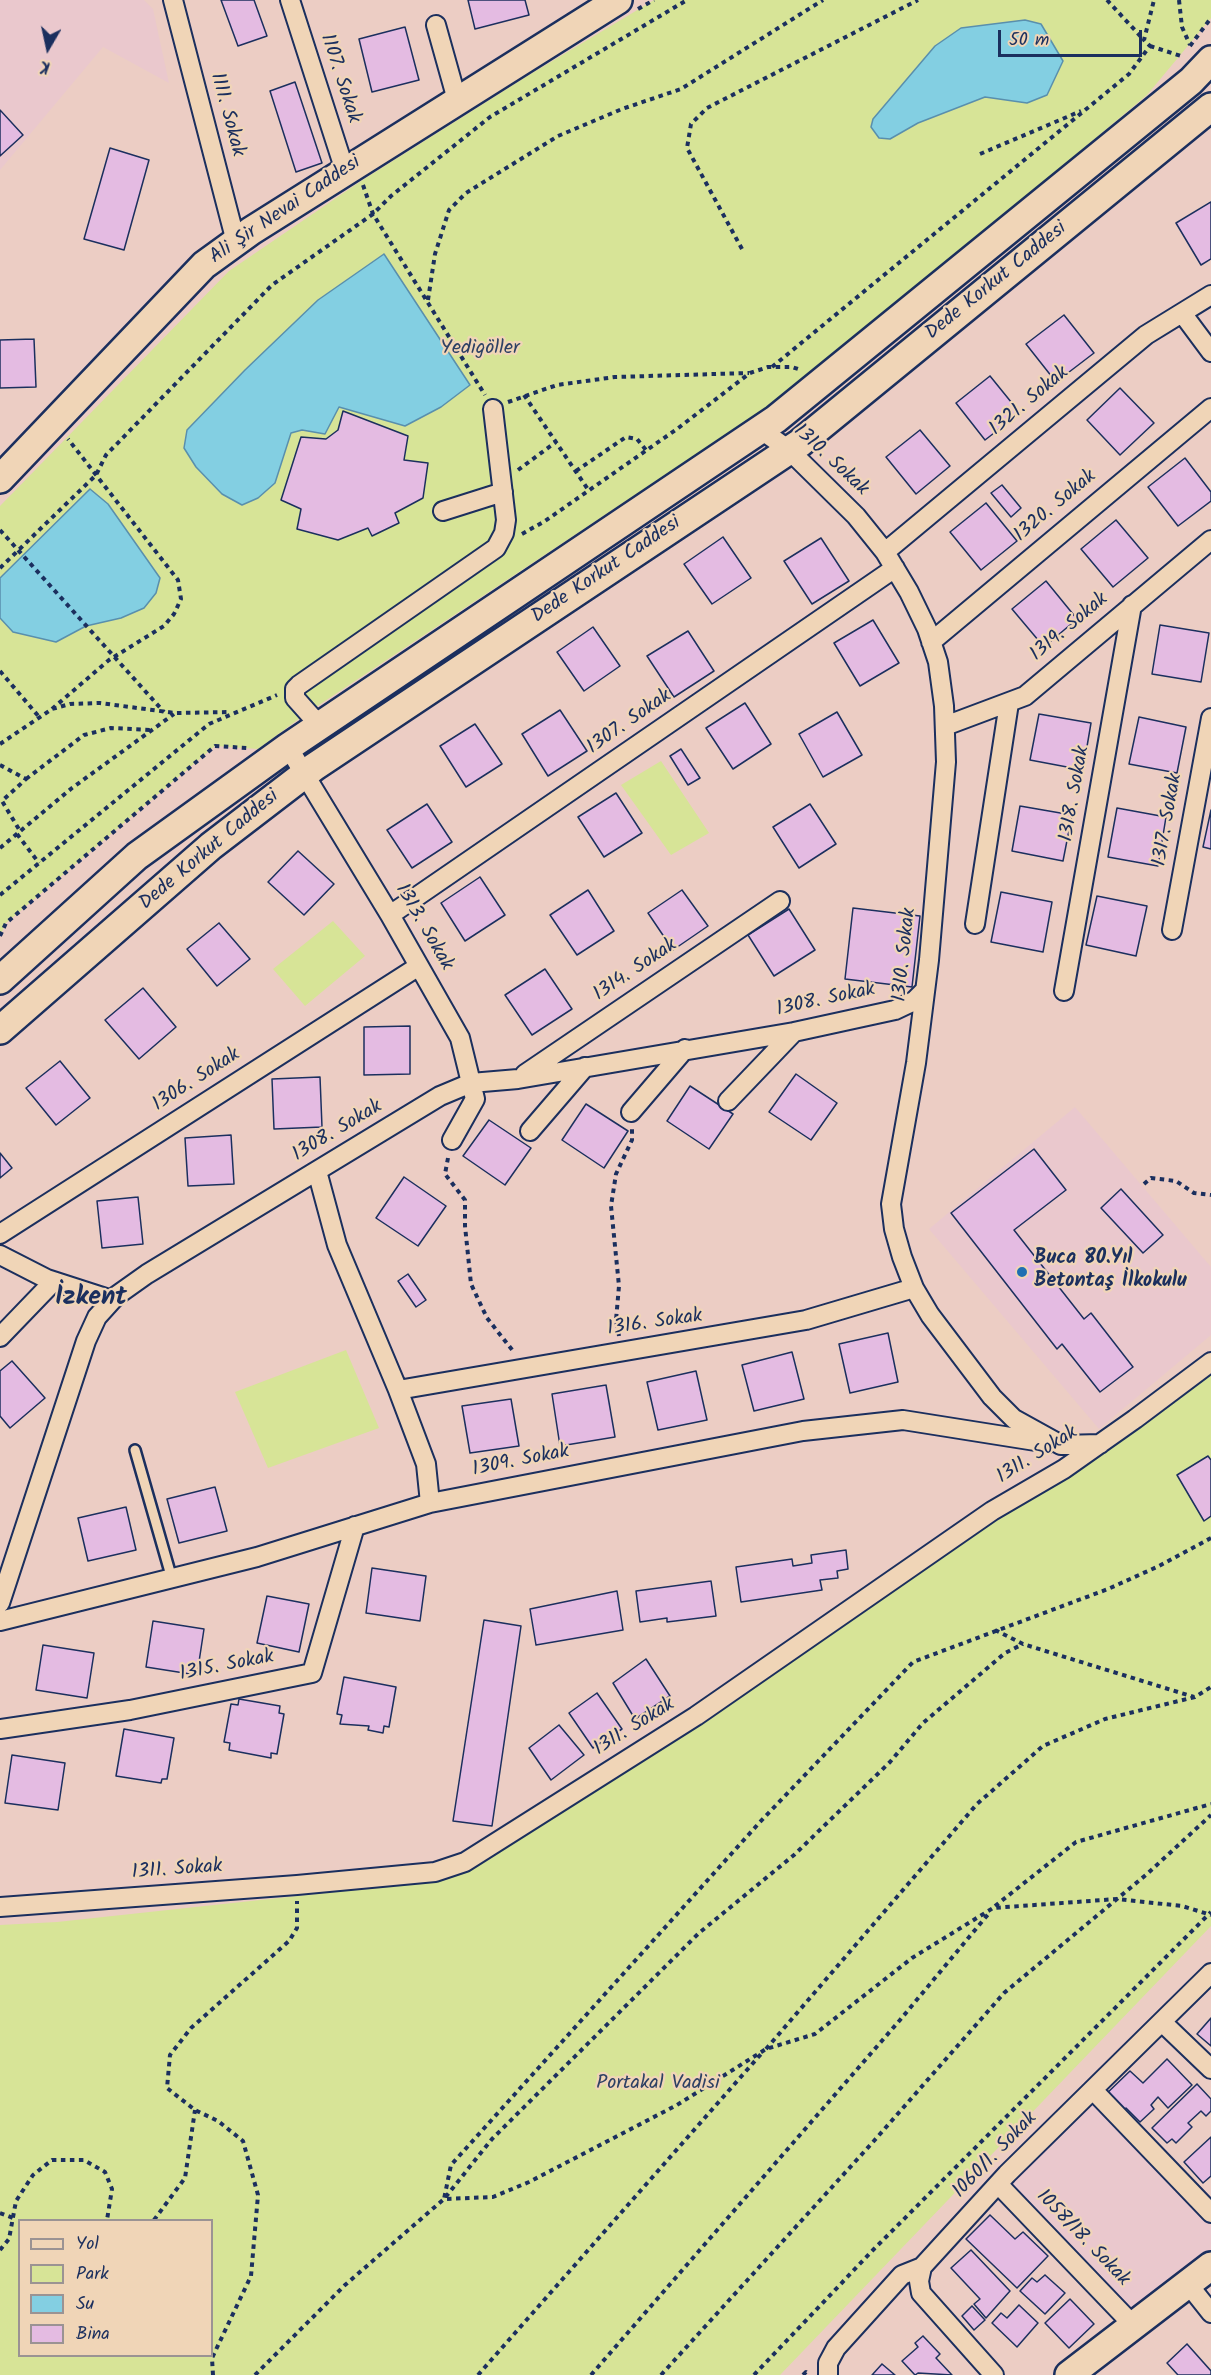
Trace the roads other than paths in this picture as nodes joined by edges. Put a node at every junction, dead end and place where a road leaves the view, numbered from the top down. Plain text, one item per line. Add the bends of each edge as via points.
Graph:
1 (173, 0) edge
2 (290, 0) edge
3 (626, 6) edge
4 (436, 25) dead end
5 (1204, 50) edge
6 (457, 100) junction
7 (1211, 107) edge
8 (348, 179) junction
9 (236, 242) junction
10 (1211, 295) edge
11 (1182, 313) junction
12 (1211, 352) edge
13 (1211, 408) edge
14 (493, 409) road end
15 (759, 429) junction
16 (789, 450) junction
17 (4, 467) edge
18 (502, 487) junction
19 (443, 511) dead end
20 (1211, 540) edge
21 (885, 552) junction
22 (895, 568) junction
23 (1132, 605) junction
24 (931, 642) junction
25 (1009, 703) junction
26 (1211, 718) edge
27 (320, 726) junction
28 (945, 726) junction
29 (288, 747) junction
30 (306, 773) junction
31 (780, 901) dead end
32 (390, 915) junction
33 (975, 924) dead end
34 (1172, 930) dead end
35 (419, 966) junction
36 (0, 980) edge
37 (925, 990) junction
38 (1064, 991) dead end
39 (0, 1030) edge
40 (794, 1032) junction
41 (685, 1049) junction
42 (585, 1067) junction
43 (518, 1079) junction
44 (471, 1083) junction
45 (728, 1101) dead end
46 (631, 1112) road end
47 (530, 1131) dead end
48 (452, 1140) road end
49 (317, 1171) junction
50 (0, 1234) edge
51 (0, 1256) edge
52 (53, 1282) junction
53 (914, 1288) junction
54 (112, 1300) junction
55 (0, 1337) edge
56 (1211, 1362) edge
57 (398, 1390) junction
58 (1100, 1444) junction
59 (1061, 1445) junction
60 (135, 1450) dead end
61 (430, 1503) junction
62 (355, 1526) junction
63 (172, 1579) junction
64 (0, 1603) edge
65 (0, 1621) edge
66 (0, 1729) edge
67 (0, 1907) edge
68 (1211, 1973) edge
69 (1162, 2022) junction
70 (1211, 2069) edge
71 (1093, 2090) junction
72 (998, 2184) junction
73 (1211, 2213) edge
74 (1211, 2266) edge
75 (922, 2267) junction
76 (1188, 2284) junction
77 (1211, 2313) edge
78 (1134, 2326) junction
79 (1078, 2373) edge
80 (828, 2375) edge
81 (994, 2375) edge

1 - 9 street, 1111. Sokak
2 - 8 street, 1107. Sokak
3 - 6 main road, Ali Şir Nevai Caddesi
4 - 6 street
5 - 15 main road, Dede Korkut Caddesi via 1191,81
6 - 8 main road, Ali Şir Nevai Caddesi
7 - 16 main road, Dede Korkut Caddesi
8 - 9 main road, Ali Şir Nevai Caddesi
9 - 17 main road, Ali Şir Nevai Caddesi via 204,265
10 - 11 street, 1321. Sokak
11 - 12 street
11 - 21 street, 1321. Sokak via 1146,335
13 - 24 street, 1320. Sokak
14 - 18 street
15 - 16 street, 1310. Sokak
15 - 27 main road, Dede Korkut Caddesi
16 - 21 street, 1310. Sokak via 856,516
16 - 30 main road, Dede Korkut Caddesi
18 - 19 street
18 - 27 street via 506,520 496,548 295,689 298,704
20 - 23 street, 1319. Sokak
21 - 22 street, 1310. Sokak
22 - 24 street, 1310. Sokak
22 - 32 street, 1307. Sokak
23 - 25 street, 1319. Sokak via 1025,696
23 - 38 street, 1318. Sokak
24 - 28 street, 1310. Sokak via 938,662
25 - 28 street, 1319. Sokak
25 - 33 street
26 - 34 street, 1317. Sokak
27 - 29 main road, Dede Korkut Caddesi
28 - 37 street, 1310. Sokak via 946,762
29 - 30 street, 1313. Sokak
29 - 36 main road, Dede Korkut Caddesi via 137,856
30 - 32 street, 1313. Sokak
30 - 39 main road, Dede Korkut Caddesi via 211,846
31 - 43 street, 1314. Sokak
32 - 35 street, 1313. Sokak
35 - 44 street, 1313. Sokak via 460,1038
35 - 50 street, 1306. Sokak
37 - 40 street, 1308. Sokak via 914,1001 894,1010
37 - 53 street, 1310. Sokak via 891,1204 894,1229
40 - 41 street, 1308. Sokak
40 - 45 street
41 - 42 street, 1308. Sokak
41 - 46 street
42 - 43 street, 1308. Sokak
42 - 47 street
43 - 44 street, 1308. Sokak
44 - 48 street, 1313. Sokak via 475,1099
44 - 49 street, 1308. Sokak via 440,1096
49 - 54 street, 1308. Sokak via 147,1274
49 - 57 street via 337,1245
51 - 52 street
52 - 54 street
52 - 55 street
53 - 57 street, 1316. Sokak via 806,1320
53 - 59 street, 1310. Sokak via 992,1397 1014,1419
54 - 64 street, 1308. Sokak via 97,1317 86,1341
56 - 58 street, 1311. Sokak
57 - 61 street via 426,1464
58 - 59 street
58 - 67 street, 1311. Sokak via 992,1511 696,1716 465,1862 435,1872
59 - 61 street, 1309. Sokak via 903,1420 803,1431
60 - 63 lane
61 - 62 street, 1309. Sokak
62 - 63 street, 1309. Sokak
62 - 66 street, 1315. Sokak via 312,1673 130,1710
63 - 65 street, 1309. Sokak
68 - 69 street, 1060/1. Sokak
69 - 70 street
69 - 71 street, 1060/1. Sokak
71 - 72 street, 1060/1. Sokak
71 - 73 street
72 - 75 street, 1060/1. Sokak
72 - 78 street, 1058/18. Sokak
74 - 76 main road
75 - 80 street, 1060/1. Sokak via 902,2275 836,2348 828,2363
75 - 81 street via 921,2293
76 - 77 street
76 - 78 main road
78 - 79 main road

